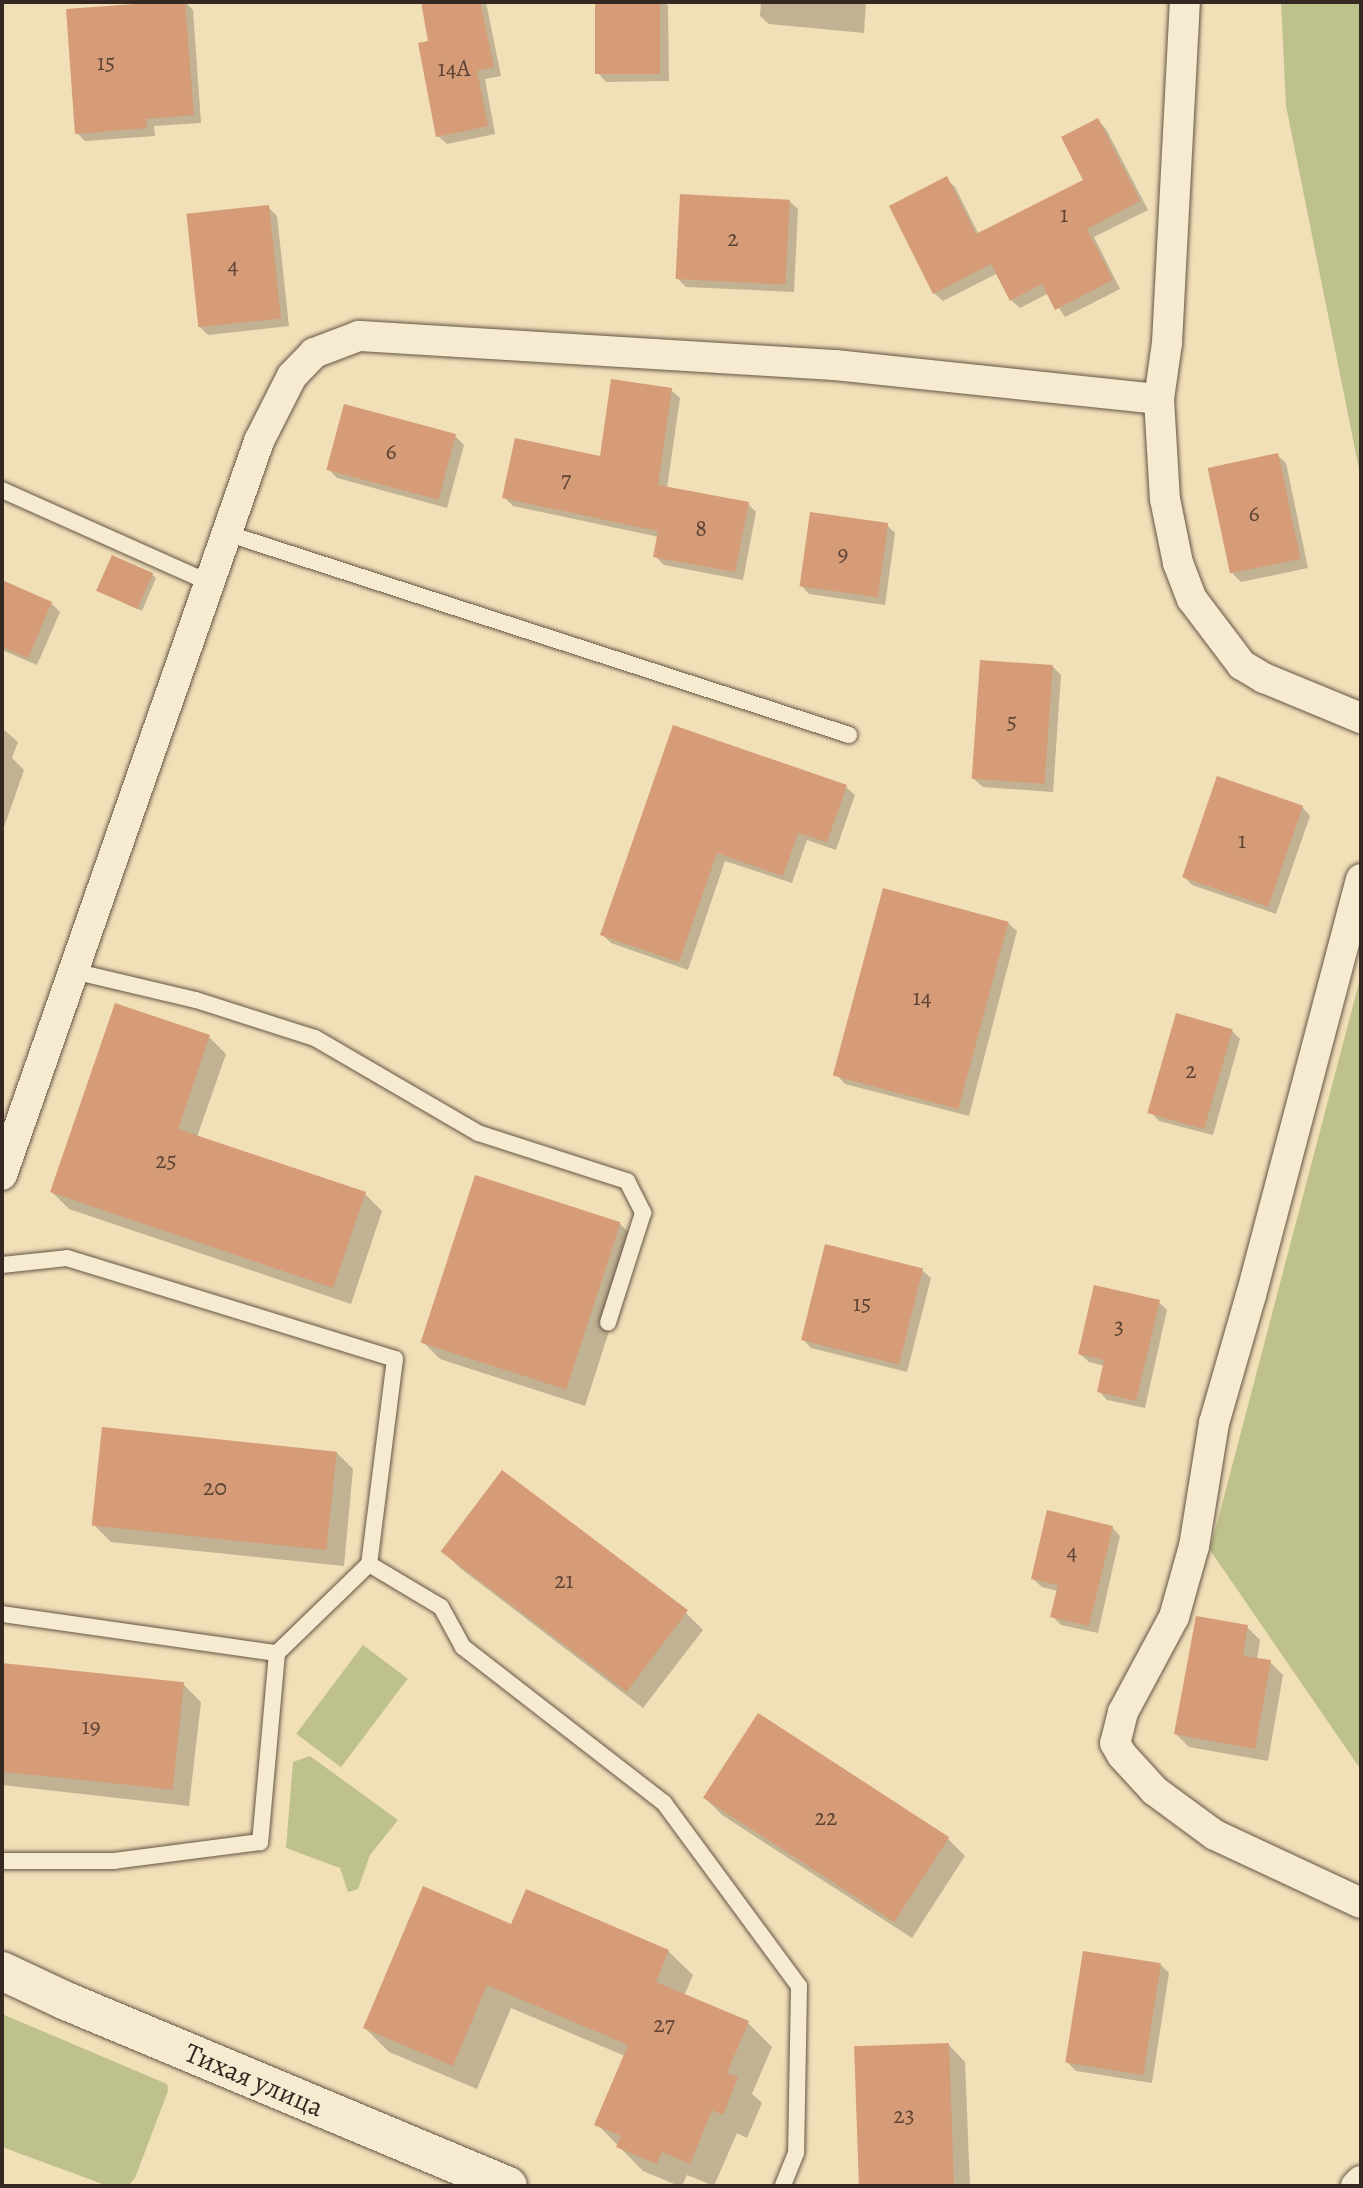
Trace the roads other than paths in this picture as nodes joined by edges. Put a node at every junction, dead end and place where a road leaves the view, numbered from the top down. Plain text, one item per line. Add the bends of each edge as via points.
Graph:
1 (1185, 2) edge
2 (1159, 399) junction
3 (2, 490) edge
4 (226, 533) junction
5 (208, 582) junction
6 (1361, 718) edge
7 (849, 735) dead end
8 (1361, 879) edge
9 (73, 971) junction
10 (2, 1175) edge
11 (2, 1265) edge
12 (608, 1323) dead end
13 (369, 1564) junction
14 (2, 1614) edge
15 (276, 1653) junction
16 (2, 1861) edge
17 (1361, 1903) edge
18 (2, 1970) edge
19 (1361, 2181) edge
20 (508, 2186) edge
21 (783, 2186) edge
22 (1356, 2186) edge

1 - 2 street via 1167,343
2 - 4 street via 835,365 359,336 314,353 292,376 259,442
2 - 6 street via 1165,499 1178,563 1192,599 1242,665
3 - 5 lane
4 - 5 street
4 - 7 lane
5 - 9 street
8 - 17 street via 1214,1423 1194,1546 1174,1617 1123,1712 1115,1743 1155,1791 1215,1835
9 - 10 street
9 - 12 lane via 196,999 315,1038 478,1133 627,1181 643,1213
11 - 13 lane via 67,1258 394,1359
13 - 15 lane
13 - 21 lane via 441,1607 463,1647 664,1803 799,1986 796,2153
14 - 15 lane
15 - 16 lane via 260,1842 114,1861
18 - 20 street, Тихая улица
19 - 22 street

